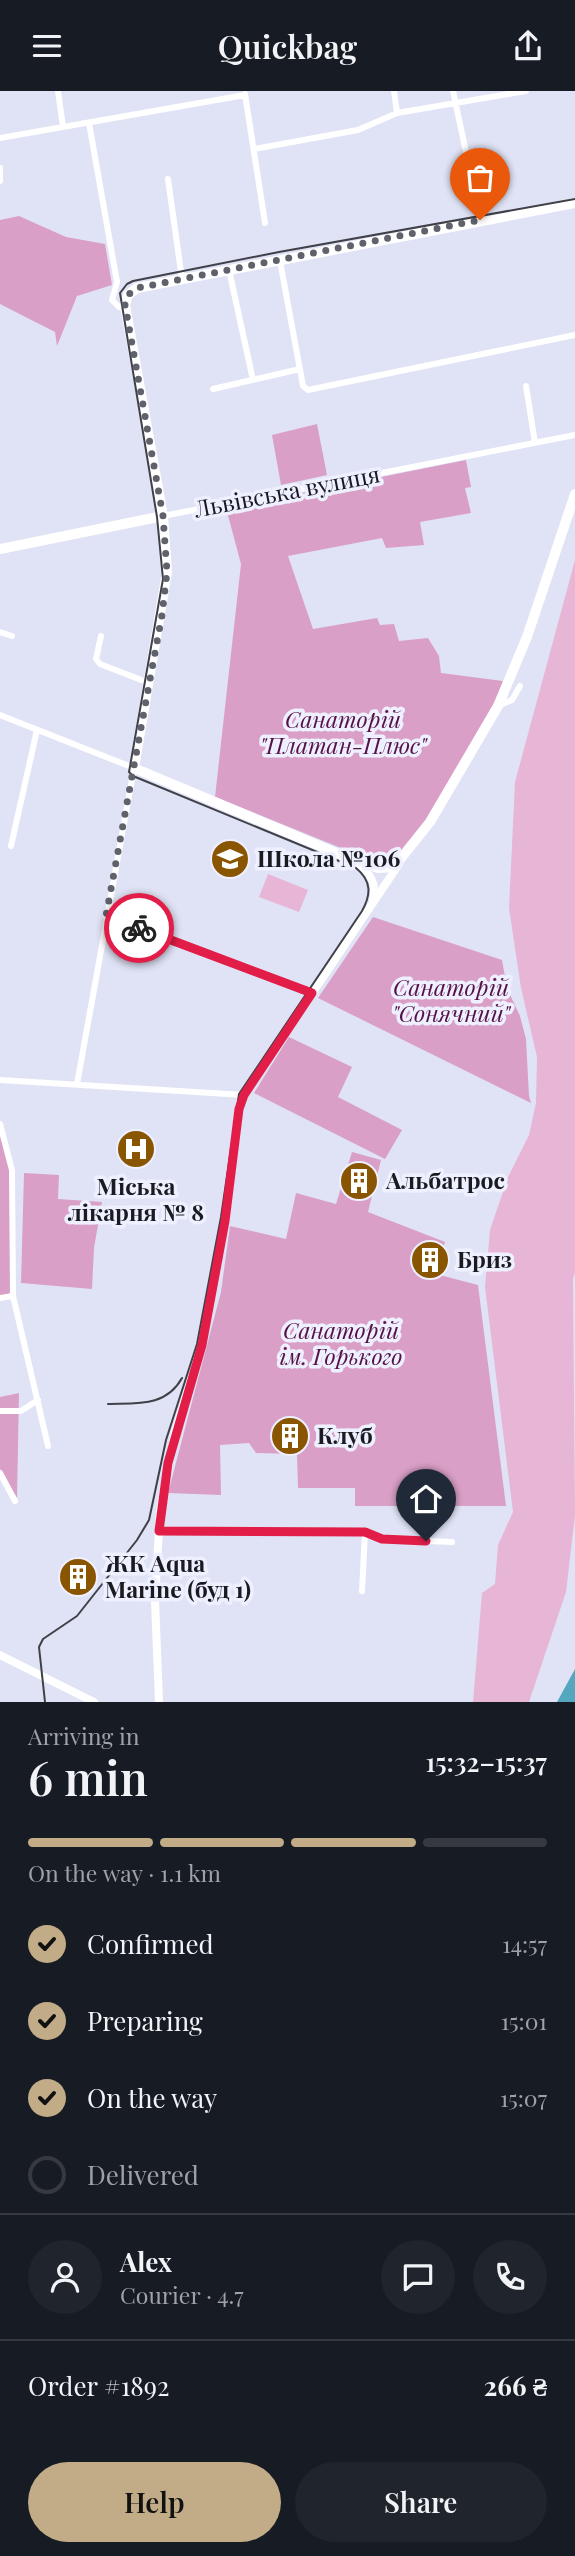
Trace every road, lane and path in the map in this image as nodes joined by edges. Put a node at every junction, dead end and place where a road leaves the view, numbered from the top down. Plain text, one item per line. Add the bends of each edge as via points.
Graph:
1 (58, 91) edge
2 (394, 91) edge
3 (453, 91) edge
4 (526, 91) edge
5 (245, 93) edge
6 (456, 103) junction
7 (397, 113) junction
8 (89, 124) junction
9 (63, 127) junction
10 (0, 138) edge
11 (254, 149) junction
12 (0, 168) edge
13 (471, 176) dead end
14 (168, 179) dead end
15 (0, 181) edge
16 (575, 202) edge
17 (265, 223) dead end
18 (280, 261) junction
19 (229, 270) junction
20 (182, 279) junction
21 (125, 308) junction
22 (575, 335) edge
23 (300, 369) junction
24 (253, 380) junction
25 (526, 386) dead end
26 (213, 389) dead end
27 (575, 435) edge
28 (535, 443) junction
29 (575, 494) edge
30 (163, 516) junction
31 (0, 549) edge
32 (0, 632) edge
33 (12, 636) dead end
34 (101, 636) dead end
35 (149, 683) junction
36 (520, 686) dead end
37 (498, 706) junction
38 (0, 715) edge
39 (37, 730) junction
40 (134, 768) junction
41 (11, 846) dead end
42 (353, 860) junction
43 (399, 864) junction
44 (371, 906) junction
45 (106, 916) junction
46 (312, 993) junction
47 (0, 1080) edge
48 (77, 1084) junction
49 (244, 1095) junction
50 (0, 1125) edge
51 (13, 1296) junction
52 (0, 1298) edge
53 (38, 1400) junction
54 (0, 1411) edge
55 (48, 1446) dead end
56 (0, 1473) edge
57 (15, 1501) dead end
58 (159, 1531) junction
59 (365, 1532) junction
60 (452, 1542) dead end
61 (362, 1591) dead end
62 (0, 1655) edge
63 (77, 1693) junction
64 (72, 1702) edge
65 (94, 1702) edge
66 (159, 1702) edge

1 - 9 street
2 - 7 street
3 - 6 street
4 - 6 street
5 - 8 street
5 - 11 street
6 - 7 street
6 - 13 street
7 - 11 street via 358,129
8 - 9 street
8 - 21 street via 117,282 112,300
9 - 10 street
11 - 17 street
12 - 15 street
14 - 20 street
16 - 18 main road
18 - 19 main road
18 - 23 street
19 - 20 main road
19 - 24 street
20 - 21 main road via 137,288 128,295
21 - 30 main road
22 - 23 street via 311,390 303,386
23 - 24 street
24 - 26 street
25 - 28 street
27 - 28 street, Львівська вулиця
28 - 30 street, Львівська вулиця
29 - 37 main road via 527,637
30 - 31 main road, Львівська вулиця
30 - 35 main road via 166,588
32 - 33 street
34 - 35 street via 96,659 100,664
35 - 40 main road
36 - 37 street via 512,699
37 - 43 main road via 430,822
38 - 39 street
39 - 40 street
39 - 41 street
40 - 42 main road
40 - 45 street
42 - 43 main road via 384,869
42 - 44 street via 373,883
43 - 44 street
44 - 46 street
45 - 46 street
45 - 48 street
46 - 49 street
47 - 48 street
48 - 49 street
49 - 58 street via 202,1345 168,1463
50 - 51 street via 12,1170
51 - 52 street
51 - 53 street
53 - 54 street via 21,1411
53 - 55 street
56 - 57 street
58 - 59 street
58 - 66 street via 155,1623
59 - 60 street via 382,1539
59 - 61 street
62 - 63 street
63 - 64 street
63 - 65 street

